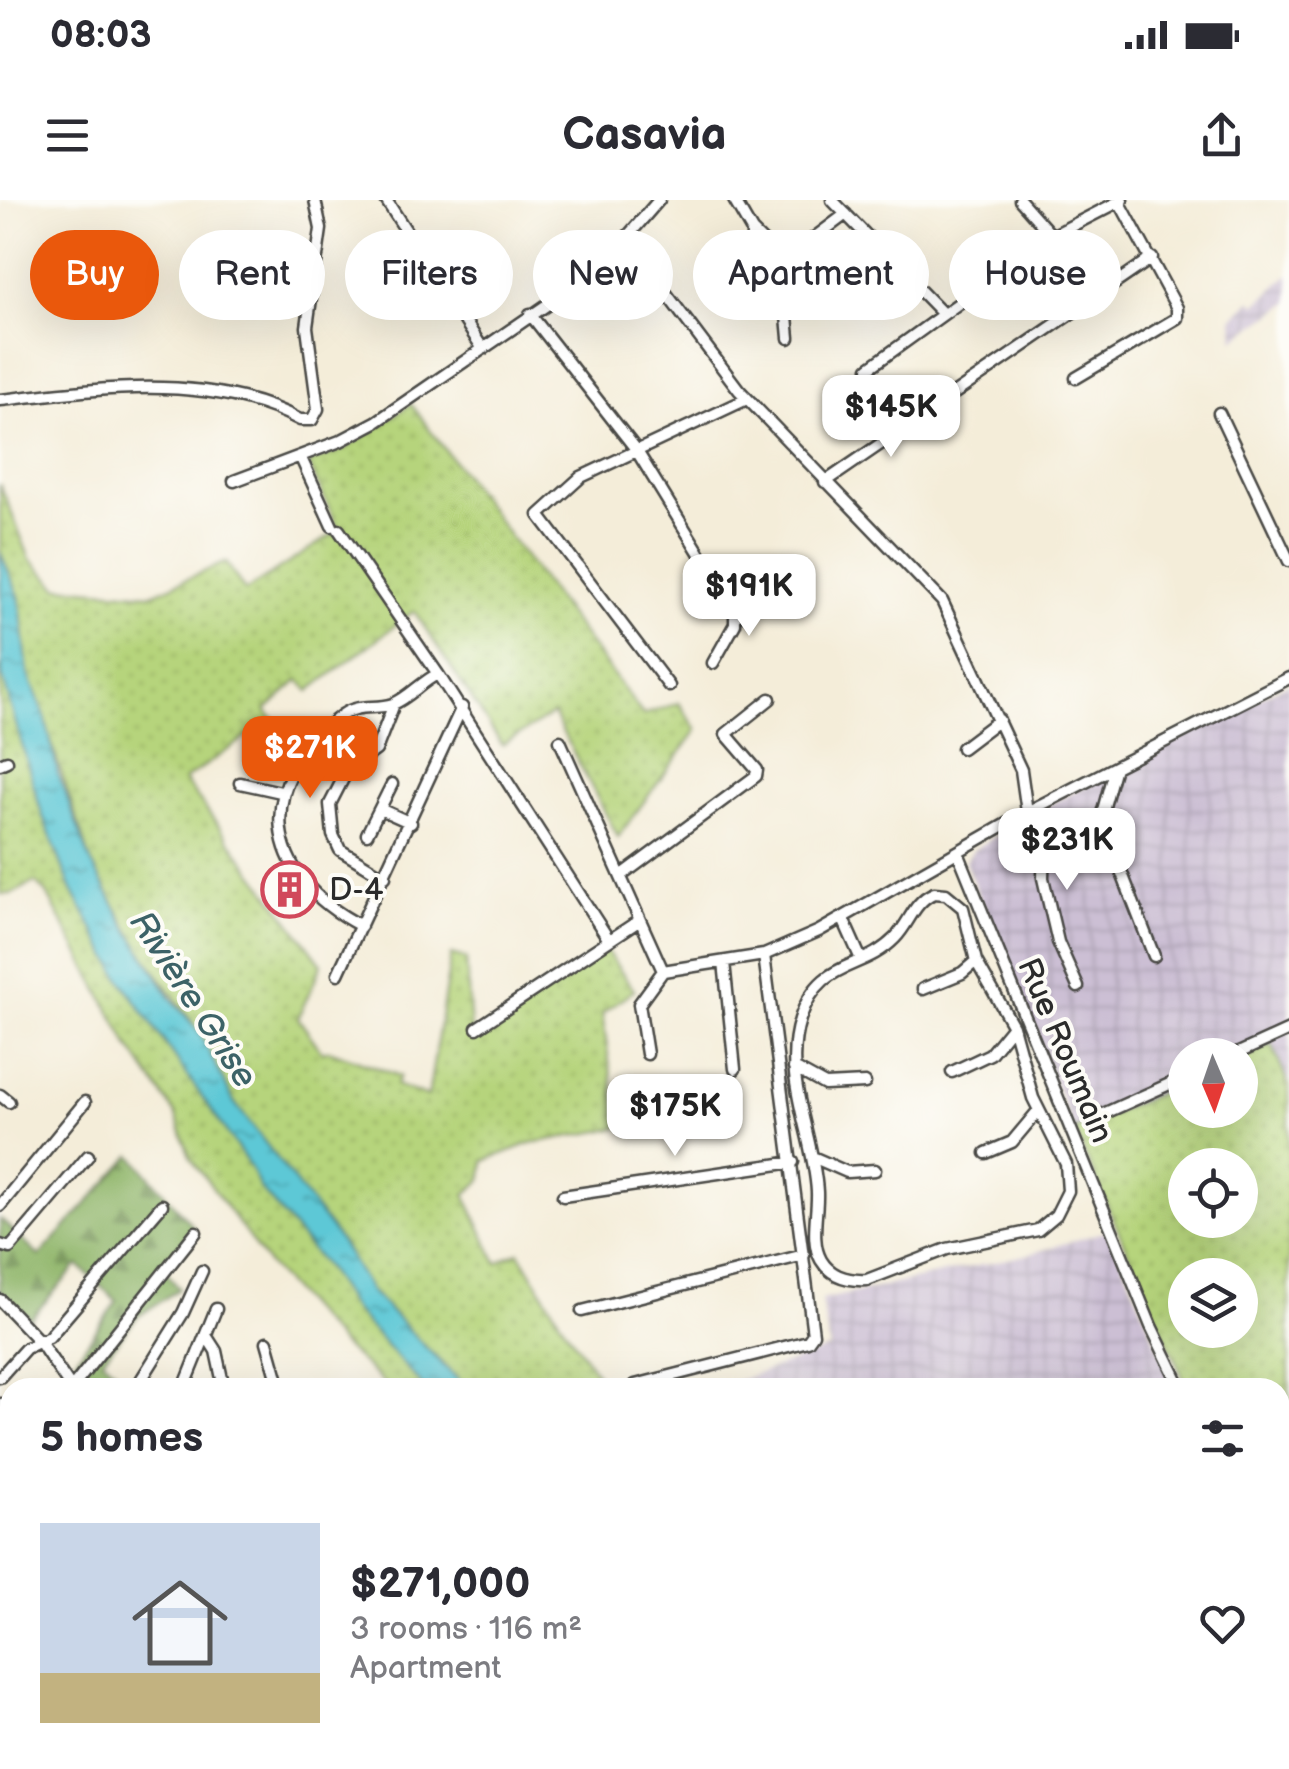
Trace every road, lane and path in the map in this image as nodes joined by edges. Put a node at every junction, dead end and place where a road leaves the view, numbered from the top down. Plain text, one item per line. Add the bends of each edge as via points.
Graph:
1 (315, 200) edge
2 (386, 200) edge
3 (658, 200) edge
4 (734, 200) edge
5 (832, 200) edge
6 (1020, 200) edge
7 (1115, 202) edge
8 (846, 214) junction
9 (634, 230) edge
10 (751, 230) edge
11 (825, 230) edge
12 (1047, 230) edge
13 (1063, 230) edge
14 (1152, 258) junction
15 (673, 306) edge
16 (949, 309) edge
17 (533, 312) edge
18 (530, 314) junction
19 (942, 314) junction
20 (787, 320) edge
21 (789, 338) dead end
22 (483, 349) junction
23 (869, 368) dead end
24 (1076, 378) dead end
25 (747, 399) junction
26 (0, 400) edge
27 (1219, 413) dead end
28 (634, 448) junction
29 (300, 456) junction
30 (234, 480) dead end
31 (826, 482) junction
32 (1289, 561) edge
33 (713, 662) dead end
34 (438, 674) junction
35 (1289, 678) edge
36 (669, 686) dead end
37 (770, 699) dead end
38 (394, 704) junction
39 (462, 707) junction
40 (999, 720) junction
41 (560, 741) dead end
42 (962, 748) dead end
43 (1115, 767) junction
44 (240, 783) dead end
45 (392, 784) dead end
46 (281, 792) junction
47 (380, 808) junction
48 (1031, 810) junction
49 (411, 823) junction
50 (367, 834) dead end
51 (959, 855) junction
52 (621, 876) junction
53 (385, 877) junction
54 (843, 919) junction
55 (640, 920) junction
56 (360, 926) junction
57 (609, 940) junction
58 (764, 955) junction
59 (1154, 956) dead end
60 (860, 957) junction
61 (976, 961) junction
62 (724, 962) junction
63 (663, 970) junction
64 (338, 974) dead end
65 (1078, 987) dead end
66 (922, 989) dead end
67 (1013, 1026) junction
68 (477, 1028) dead end
69 (1289, 1030) edge
70 (1258, 1044) edge
71 (647, 1054) dead end
72 (794, 1068) junction
73 (735, 1069) dead end
74 (952, 1072) dead end
75 (864, 1082) dead end
76 (1168, 1085) edge
77 (85, 1102) dead end
78 (1038, 1112) junction
79 (1092, 1119) dead end
80 (986, 1153) dead end
81 (88, 1156) dead end
82 (814, 1158) junction
83 (794, 1162) junction
84 (875, 1170) dead end
85 (563, 1196) dead end
86 (162, 1205) dead end
87 (0, 1206) edge
88 (196, 1232) dead end
89 (0, 1245) edge
90 (804, 1255) junction
91 (202, 1272) dead end
92 (0, 1300) edge
93 (216, 1310) dead end
94 (582, 1311) dead end
95 (207, 1337) junction
96 (40, 1342) junction
97 (267, 1342) dead end
98 (0, 1377) edge
99 (65, 1378) edge
100 (76, 1378) edge
101 (142, 1378) edge
102 (189, 1378) edge
103 (222, 1378) edge
104 (277, 1378) edge
105 (663, 1378) edge
106 (1176, 1378) edge

1 - 26 street via 321,229 307,326 318,409 312,420 222,391 83,390
2 - 22 street
3 - 9 street
4 - 10 street
5 - 8 street
6 - 12 street
7 - 13 street
7 - 14 street
8 - 11 street
8 - 19 street
14 - 24 street via 1178,318
14 - 31 street
15 - 25 street
16 - 19 street
17 - 18 street
18 - 22 street
18 - 28 street
19 - 23 street
20 - 21 street
22 - 29 street via 340,441
25 - 28 street
25 - 31 street
27 - 32 street
28 - 33 street via 736,616
28 - 36 street via 581,477 540,519
29 - 30 street
29 - 34 street via 336,528
31 - 40 street via 942,601
34 - 38 street
34 - 39 street
35 - 43 street
37 - 52 street via 726,734 756,776
38 - 46 street via 360,706 340,717 296,759
38 - 53 street via 376,750 346,771 330,804 340,850
39 - 49 street
39 - 57 street
40 - 42 street
40 - 48 street
41 - 52 street
43 - 48 street
43 - 59 street via 1102,816
44 - 46 street
45 - 47 street
46 - 56 street via 284,837 303,882 330,910
47 - 49 street
47 - 50 street
48 - 51 street
48 - 65 street via 1044,840 1043,878 1058,942
49 - 53 street
51 - 54 street
51 - 106 street, Rue Roumain
52 - 55 street
53 - 56 street
54 - 58 street
54 - 60 street
55 - 57 street
55 - 63 street
56 - 64 street
57 - 68 street
58 - 62 street
58 - 83 street
60 - 61 street via 892,941 924,897 946,894 963,908
60 - 72 street via 821,982 806,1005
61 - 66 street
61 - 67 street
62 - 63 street
62 - 73 street
63 - 71 street via 639,1004
67 - 74 street via 990,1054
67 - 78 street
69 - 70 street
72 - 75 street via 825,1085
72 - 82 street
76 - 79 street
77 - 87 street
78 - 80 street via 1012,1142
78 - 82 street via 1066,1164 1068,1191 1056,1215 1025,1234 947,1249 866,1280 842,1278 819,1256
81 - 89 street via 10,1248
82 - 84 street via 847,1172
83 - 85 street
83 - 90 street
86 - 96 street
88 - 100 street
90 - 94 street
90 - 105 street via 808,1341
91 - 101 street
92 - 96 street
93 - 95 street
95 - 102 street
95 - 103 street
96 - 98 street
96 - 99 street
97 - 104 street

